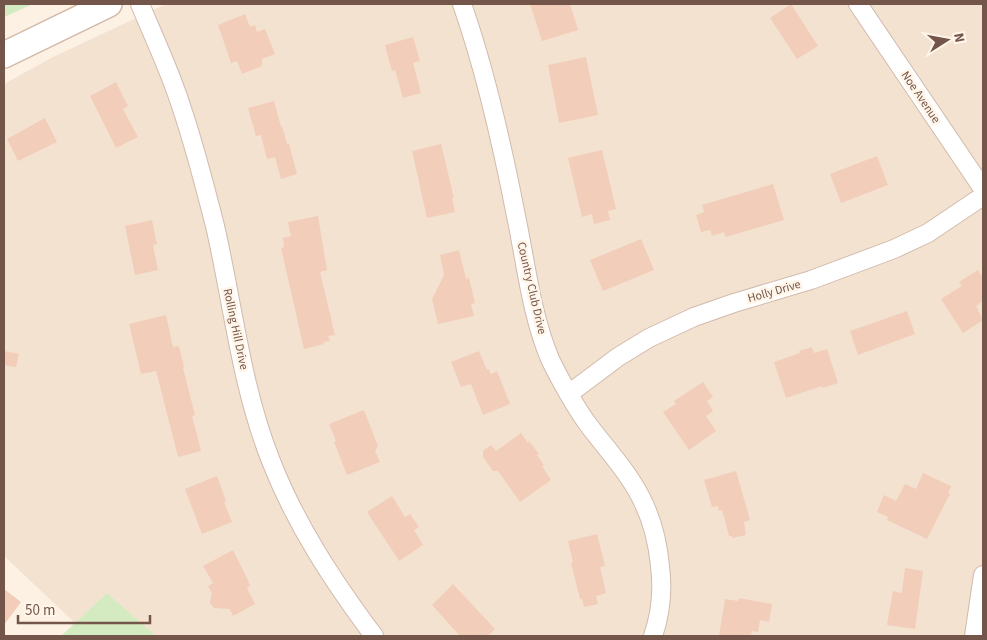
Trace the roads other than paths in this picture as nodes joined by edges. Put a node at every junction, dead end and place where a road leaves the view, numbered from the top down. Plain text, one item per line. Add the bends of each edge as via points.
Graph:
1 (109, 4) edge
2 (140, 4) edge
3 (462, 4) edge
4 (858, 4) edge
5 (4, 55) edge
6 (983, 190) edge
7 (983, 196) edge
8 (570, 393) junction
9 (983, 575) edge
10 (374, 636) edge
11 (653, 636) edge
12 (974, 636) edge

1 - 5 main road
2 - 10 street, Rolling Hill Drive via 182,109 215,226 252,402 271,461 315,552
3 - 8 street, Country Club Drive via 494,114 537,321 550,358
4 - 6 street, Noe Avenue
7 - 8 street, Holly Drive via 928,233 894,248 811,280 734,302 649,338
8 - 11 street, Country Club Drive via 589,425 634,485 649,516 661,577 661,608
9 - 12 street

